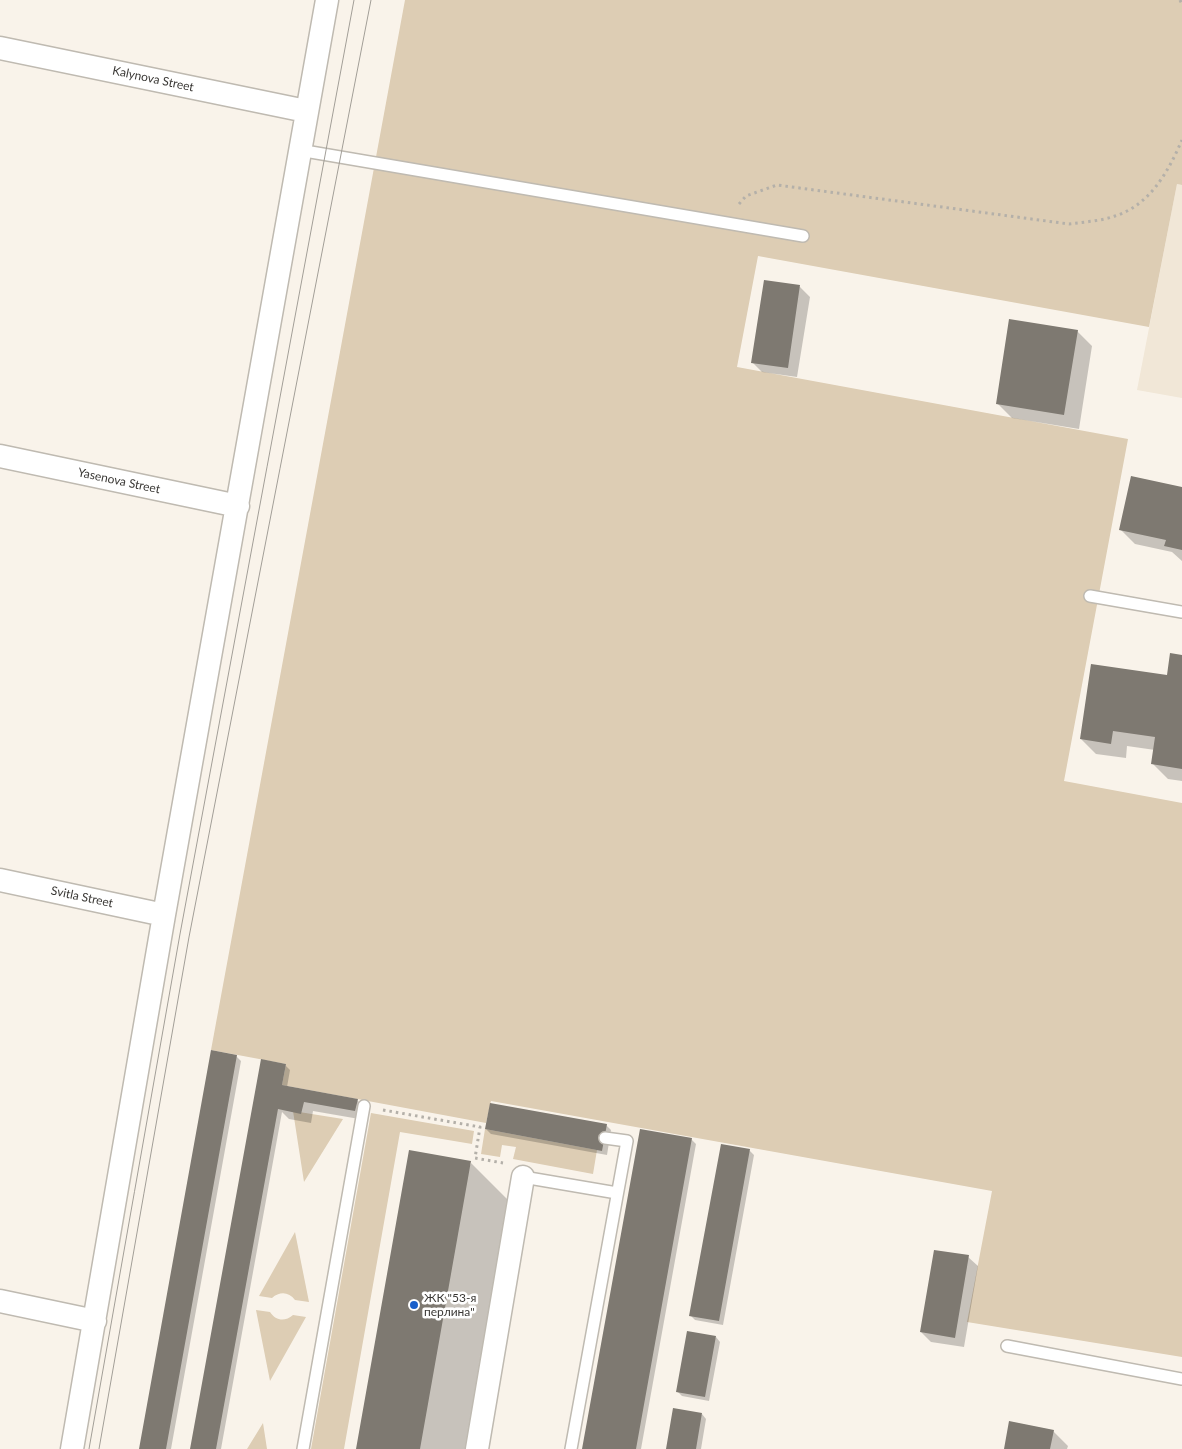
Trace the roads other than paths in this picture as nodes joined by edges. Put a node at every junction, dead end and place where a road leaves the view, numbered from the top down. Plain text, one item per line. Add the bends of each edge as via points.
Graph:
1 (326, 4) edge
2 (0, 48) edge
3 (306, 111) junction
4 (299, 150) junction
5 (803, 236) dead end
6 (0, 456) edge
7 (238, 506) junction
8 (1090, 596) dead end
9 (1182, 612) edge
10 (0, 880) edge
11 (164, 915) junction
12 (364, 1106) road end
13 (605, 1138) dead end
14 (523, 1177) joint
15 (617, 1193) junction
16 (0, 1301) edge
17 (95, 1321) junction
18 (1007, 1346) dead end
19 (1182, 1379) edge
20 (72, 1449) edge
21 (303, 1449) edge
22 (477, 1449) edge
23 (571, 1449) edge

1 - 3 street
2 - 3 street, Kalynova Street
3 - 4 street
4 - 5 lane
4 - 7 street
6 - 7 street, Yasenova Street
7 - 11 street
8 - 9 lane
10 - 11 street, Svitla Street
11 - 17 street
12 - 21 lane
13 - 15 lane via 627,1141
14 - 15 lane
14 - 22 street
15 - 23 lane
16 - 17 street
17 - 20 street
18 - 19 lane

